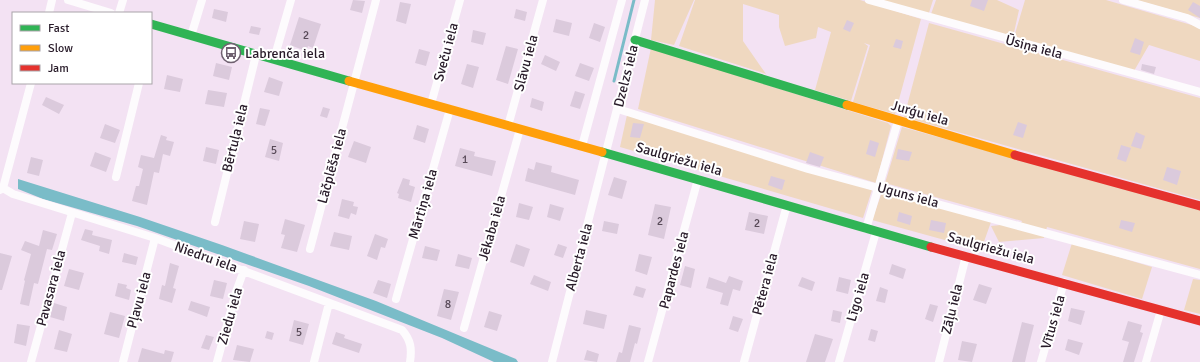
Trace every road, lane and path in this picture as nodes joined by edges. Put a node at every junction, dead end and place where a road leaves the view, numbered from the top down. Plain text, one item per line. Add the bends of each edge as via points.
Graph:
1 (52, 0) edge
2 (68, 0) edge
3 (123, 0) edge
4 (202, 0) edge
5 (291, 0) edge
6 (376, 0) edge
7 (460, 0) edge
8 (543, 0) edge
9 (622, 0) edge
10 (645, 0) edge
11 (869, 0) edge
12 (1123, 0) edge
13 (49, 12) edge
14 (108, 12) edge
15 (120, 12) edge
16 (1200, 25) edge
17 (152, 26) edge
18 (191, 36) junction
19 (634, 40) junction
20 (256, 54) junction
21 (274, 59) junction
22 (355, 83) junction
23 (31, 84) edge
24 (139, 84) edge
25 (1200, 92) edge
26 (431, 104) junction
27 (450, 109) junction
28 (618, 109) junction
29 (898, 121) junction
30 (508, 126) junction
31 (520, 129) junction
32 (582, 146) junction
33 (606, 152) junction
34 (116, 178) dead end
35 (698, 178) junction
36 (878, 186) junction
37 (2, 189) edge
38 (787, 206) junction
39 (1200, 206) edge
40 (72, 213) junction
41 (215, 222) dead end
42 (866, 229) junction
43 (876, 232) junction
44 (155, 238) junction
45 (310, 249) dead end
46 (966, 256) junction
47 (244, 270) junction
48 (1200, 275) edge
49 (1064, 282) junction
50 (396, 299) dead end
51 (329, 302) junction
52 (1161, 310) junction
53 (1200, 321) edge
54 (464, 328) dead end
55 (31, 362) edge
56 (123, 362) edge
57 (217, 362) edge
58 (314, 362) edge
59 (410, 362) edge
60 (552, 362) edge
61 (648, 362) edge
62 (744, 362) edge
63 (840, 362) edge
64 (939, 362) edge
65 (1041, 362) edge
66 (1146, 362) edge

1 - 13 street
2 - 14 street
3 - 15 street
4 - 18 street
5 - 21 street
6 - 22 street, Lāčplēša iela
7 - 26 street, Sveču iela
8 - 30 street, Slāvu iela
9 - 32 street
10 - 19 street, Dzelzs iela
11 - 25 street, Ūsiņa iela
12 - 16 street via 1187,18
17 - 18 street, Saulgriežu iela
18 - 20 street, Saulgriežu iela
19 - 28 street, Dzelzs iela
19 - 29 street, Jurģu iela
20 - 21 street, Saulgriežu iela
20 - 41 street, Bērtuļa iela
21 - 22 street, Saulgriežu iela
22 - 26 street, Saulgriežu iela
22 - 45 street, Lāčplēša iela
23 - 37 street
24 - 34 street
26 - 27 street, Saulgriežu iela
27 - 30 street, Saulgriežu iela
27 - 50 street, Mārtiņa iela
28 - 33 street, Dzelzs iela
28 - 36 street, Uguns iela via 808,169
29 - 36 street
29 - 39 street, Jurģu iela
30 - 31 street, Saulgriežu iela
31 - 32 street, Saulgriežu iela
31 - 54 street, Jēkaba iela
32 - 33 street, Saulgriežu iela
33 - 35 street, Saulgriežu iela
33 - 60 street, Alberta iela
35 - 38 street, Saulgriežu iela
35 - 61 street, Papardes iela
36 - 42 street
36 - 48 street, Uguns iela
37 - 40 street, Niedru iela
38 - 42 street, Saulgriežu iela
38 - 62 street, Pētera iela
40 - 44 street, Niedru iela
40 - 55 street, Pavasara iela
42 - 43 street, Saulgriežu iela
43 - 46 street, Saulgriežu iela
43 - 63 street, Līgo iela
44 - 47 street, Niedru iela
44 - 56 street, Pļavu iela
46 - 49 street, Saulgriežu iela
46 - 64 street, Zāļu iela
47 - 51 street, Niedru iela
47 - 57 street, Ziedu iela
49 - 52 street, Saulgriežu iela
49 - 65 street, Vītus iela
51 - 58 street
51 - 59 street, Niedru iela via 402,330 409,337 412,350
52 - 53 street, Saulgriežu iela
52 - 66 street

